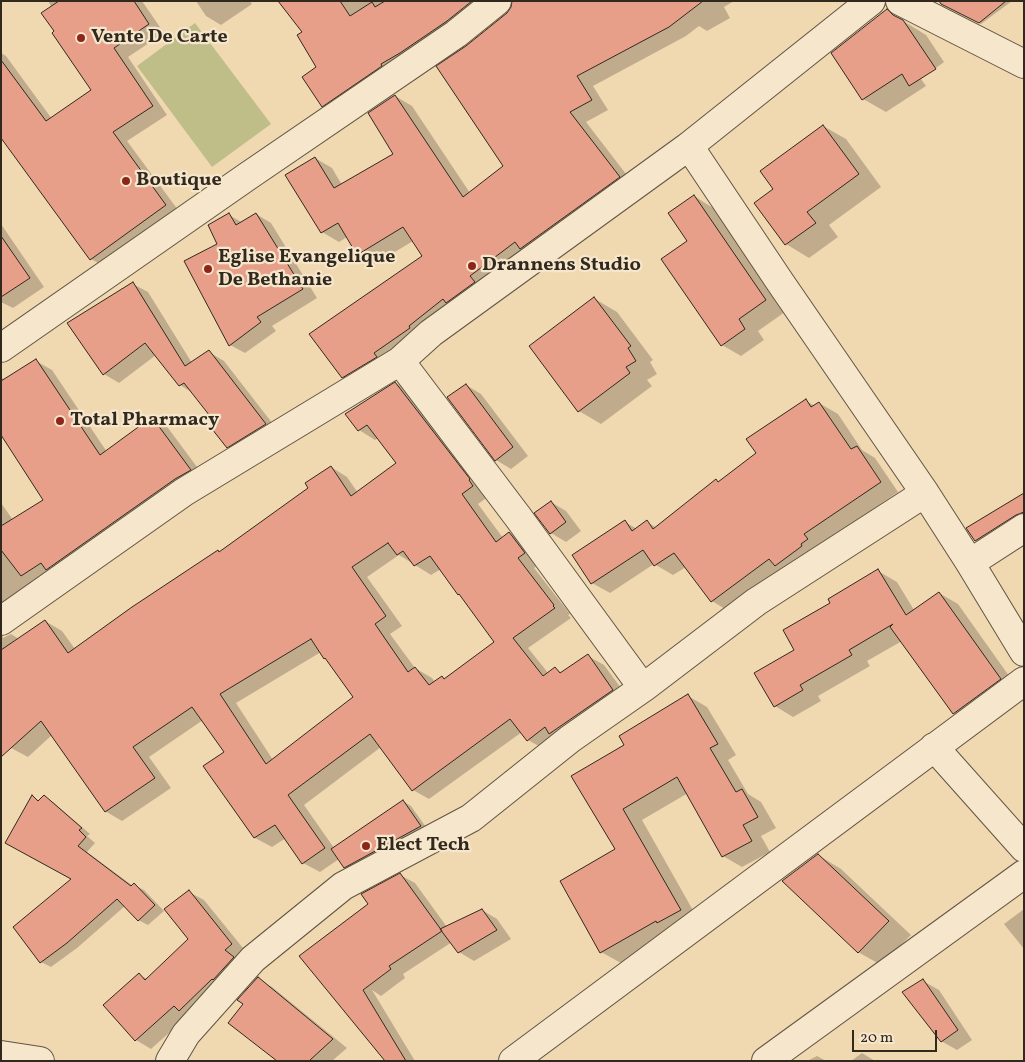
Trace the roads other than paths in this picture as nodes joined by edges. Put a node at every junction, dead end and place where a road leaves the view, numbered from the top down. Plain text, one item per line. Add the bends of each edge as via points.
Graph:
1 (497, 1) edge
2 (870, 1) edge
3 (900, 1) edge
4 (1024, 64) edge
5 (690, 146) junction
6 (1, 348) edge
7 (400, 361) junction
8 (925, 493) junction
9 (1024, 528) edge
10 (970, 563) junction
11 (1, 621) edge
12 (1024, 652) edge
13 (1024, 681) edge
14 (643, 688) junction
15 (934, 747) junction
16 (1024, 848) edge
17 (1024, 874) edge
18 (1, 1055) edge
19 (40, 1061) edge
20 (170, 1061) edge
21 (513, 1061) edge
22 (766, 1061) edge

1 - 6 street via 456,34
2 - 5 street
3 - 4 street
5 - 7 street via 430,333
5 - 8 street
7 - 11 street via 184,492
7 - 14 street
8 - 10 street
8 - 14 street via 756,602
9 - 10 street
10 - 12 street
13 - 15 street
14 - 20 street via 570,739 471,818 343,886 253,959 186,1034
15 - 16 street
15 - 21 street
17 - 22 street
18 - 19 street

